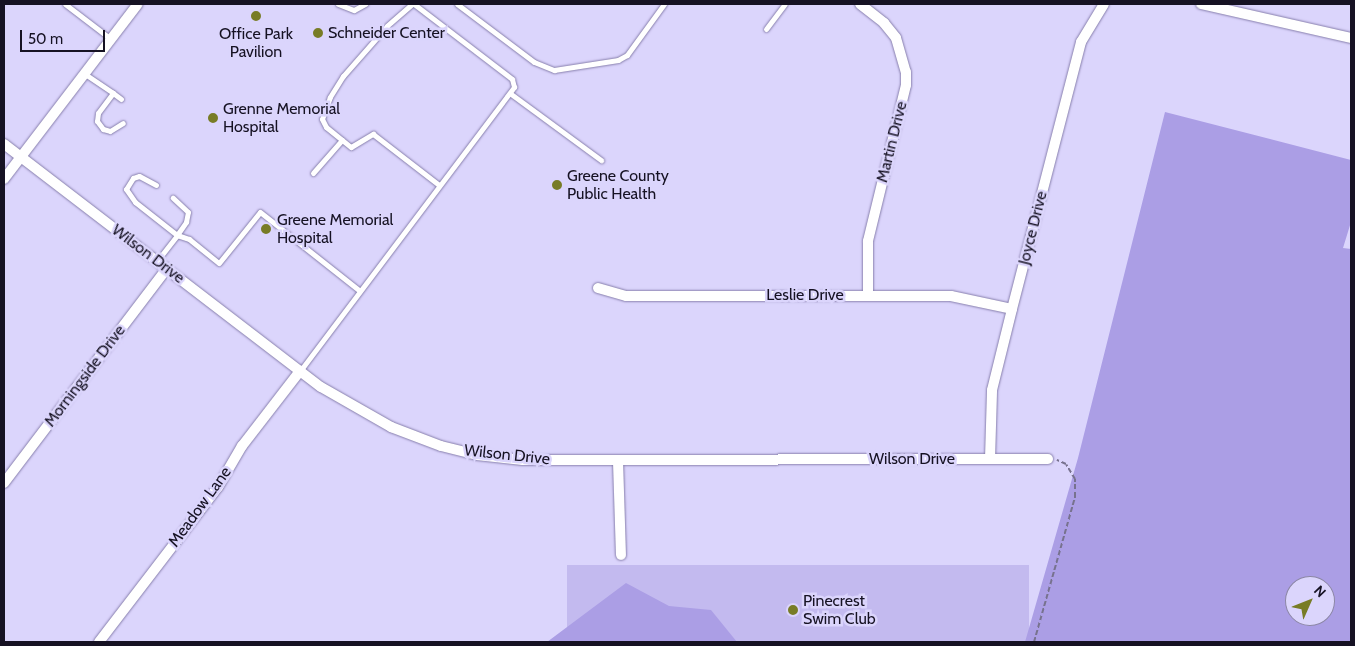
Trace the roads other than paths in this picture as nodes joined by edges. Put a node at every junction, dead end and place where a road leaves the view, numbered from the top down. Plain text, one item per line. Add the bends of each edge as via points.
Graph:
1 (65, 4) edge
2 (138, 4) edge
3 (338, 4) edge
4 (366, 4) edge
5 (413, 4) edge
6 (458, 4) edge
7 (664, 4) edge
8 (860, 4) edge
9 (1104, 4) edge
10 (1201, 4) edge
11 (783, 5) edge
12 (766, 29) dead end
13 (1351, 38) edge
14 (111, 39) junction
15 (85, 74) junction
16 (113, 93) junction
17 (511, 94) junction
18 (121, 99) dead end
19 (123, 122) dead end
20 (342, 140) junction
21 (4, 144) edge
22 (21, 157) junction
23 (602, 160) dead end
24 (313, 173) dead end
25 (4, 179) edge
26 (156, 185) dead end
27 (439, 185) junction
28 (173, 198) dead end
29 (177, 235) junction
30 (157, 261) junction
31 (167, 268) junction
32 (598, 288) dead end
33 (360, 291) junction
34 (868, 296) junction
35 (1012, 309) junction
36 (300, 371) junction
37 (990, 459) junction
38 (1048, 459) road end
39 (618, 461) junction
40 (4, 483) edge
41 (621, 555) dead end
42 (99, 642) edge

1 - 14 lane
2 - 14 street
3 - 4 lane via 354,10
5 - 17 lane via 512,79 514,87
5 - 20 lane via 387,26 330,96 322,119 326,127
6 - 7 lane via 534,62 554,70 618,60 627,55
8 - 34 street, Martin Drive via 884,23 896,38 906,72 904,94 868,241
9 - 35 street, Joyce Drive via 1082,42
10 - 13 street
11 - 12 lane
14 - 15 street
15 - 16 lane
15 - 22 street
16 - 18 lane
16 - 19 lane via 98,113 97,121 110,132
17 - 23 lane
17 - 27 lane
20 - 24 lane
20 - 27 lane via 351,147 373,134
21 - 22 street, Wilson Drive
22 - 25 street
22 - 30 street, Wilson Drive
26 - 29 lane via 139,176 133,178 126,189 135,202
27 - 33 lane
28 - 29 lane via 185,207 189,217
29 - 30 lane
29 - 33 lane via 189,239 219,263 260,212
30 - 31 street, Wilson Drive
31 - 36 street, Wilson Drive
31 - 40 street, Morningside Drive
32 - 34 street, Leslie Drive via 626,296
33 - 36 lane
34 - 35 street, Leslie Drive via 951,296
35 - 37 street, Joyce Drive via 992,390
36 - 39 street, Wilson Drive via 351,407 441,446 504,458
36 - 42 street, Meadow Lane via 242,446 218,486
37 - 38 street, Wilson Drive
37 - 39 street, Wilson Drive
39 - 41 street

